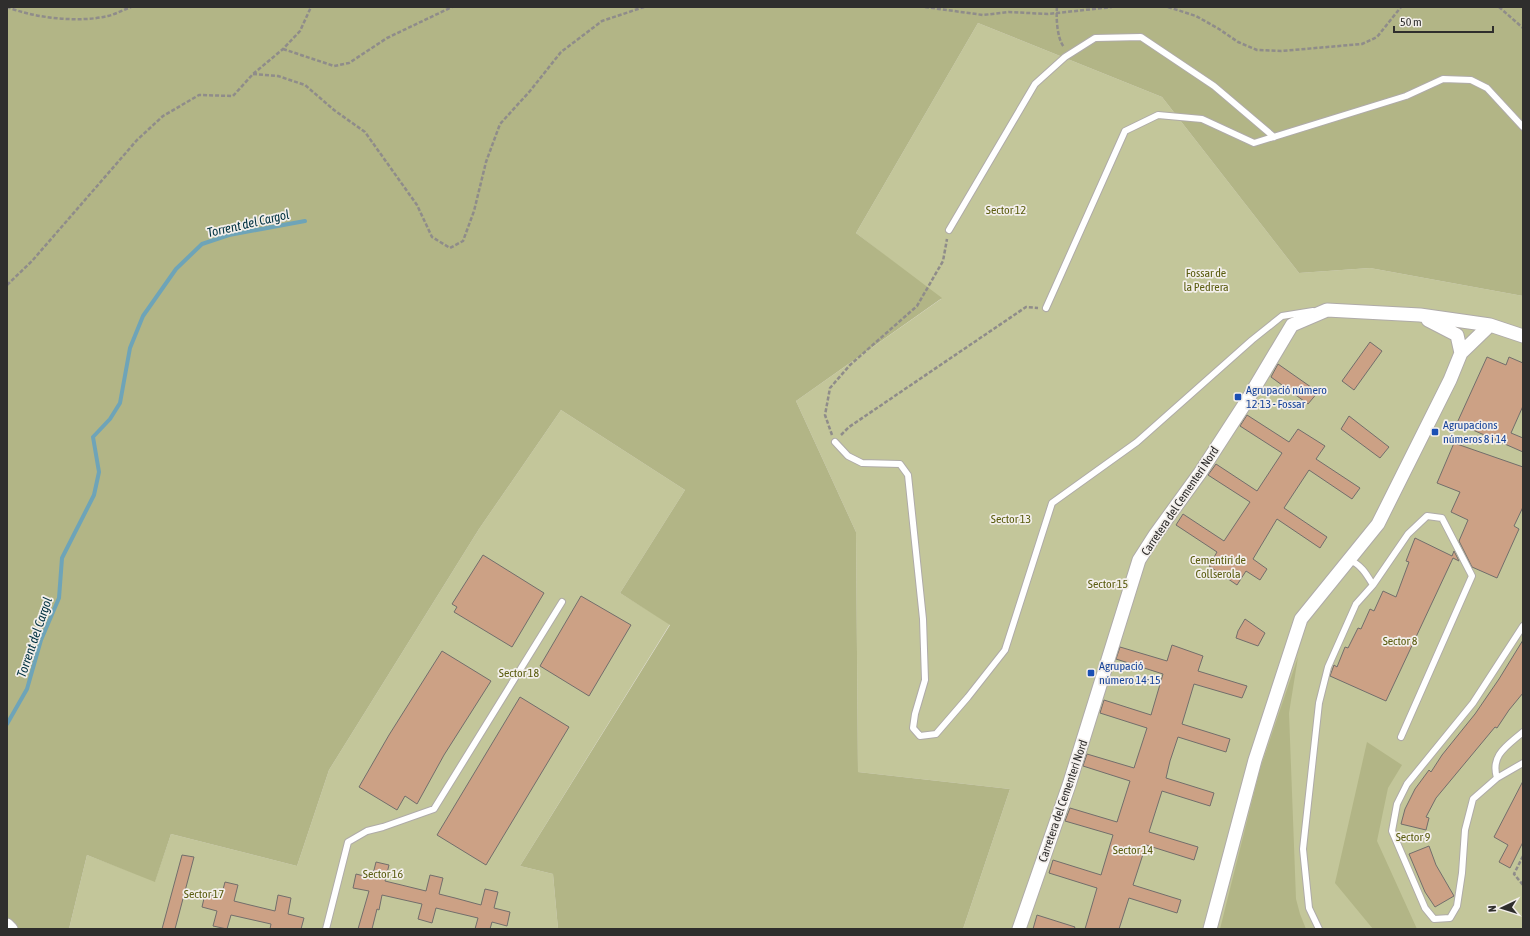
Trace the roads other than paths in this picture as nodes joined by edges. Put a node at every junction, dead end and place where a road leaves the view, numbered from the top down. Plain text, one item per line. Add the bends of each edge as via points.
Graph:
1 (1523, 127) edge
2 (1274, 137) junction
3 (949, 230) road end
4 (1046, 308) road end
5 (1327, 310) junction
6 (1420, 315) junction
7 (1490, 325) junction
8 (1523, 336) edge
9 (1461, 353) junction
10 (835, 442) road end
11 (1349, 560) junction
12 (1374, 585) junction
13 (562, 602) dead end
14 (1523, 626) edge
15 (1523, 732) edge
16 (1401, 737) dead end
17 (1523, 763) edge
18 (1497, 778) junction
19 (7, 925) edge
20 (11, 929) edge
21 (326, 929) edge
22 (1019, 929) edge
23 (1210, 929) edge
24 (1319, 929) edge

1 - 2 lane via 1487,88 1471,80 1443,80 1406,96
2 - 3 lane via 1214,86 1141,37 1095,38 1069,54 1035,84
2 - 4 lane via 1254,143 1202,119 1158,115 1125,130
5 - 6 street, Carretera del Cementeri Nord
5 - 10 lane via 1282,316 1137,442 1052,503 1005,650 936,734 920,736 914,728 915,714 925,680 923,620 908,476 900,464 862,463 848,456
5 - 22 street, Carretera del Cementeri Nord via 1292,325 1200,473 1139,560 1069,785
6 - 7 street, Carretera del Cementeri Nord
6 - 9 street, Carretera del Cementeri Nord via 1457,335
7 - 8 street, Carretera del Cementeri Nord
7 - 9 street
9 - 11 street via 1378,524
11 - 12 lane via 1356,562
11 - 23 street via 1302,619 1255,760
12 - 16 lane via 1408,534 1427,516 1442,518 1472,576
12 - 24 lane via 1356,604 1328,667 1319,703 1303,849 1309,908
13 - 21 lane via 434,809 366,831 348,842
14 - 18 lane via 1473,703 1407,784 1397,804 1392,831 1425,908 1434,919 1450,918 1457,906 1465,830 1473,798
15 - 18 lane via 1498,754 1495,770
17 - 18 lane
19 - 20 street

